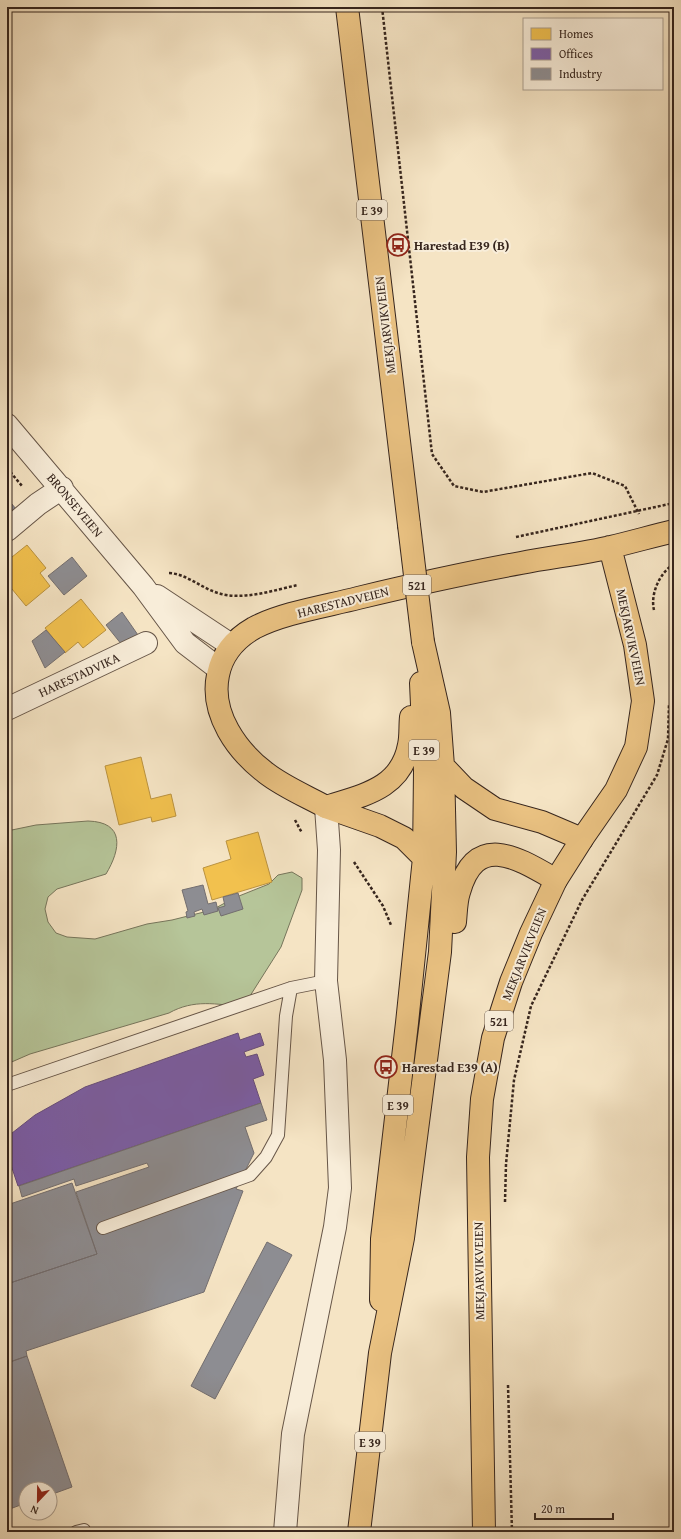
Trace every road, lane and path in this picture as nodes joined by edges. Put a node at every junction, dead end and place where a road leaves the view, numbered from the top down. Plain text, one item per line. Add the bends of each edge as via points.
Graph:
1 (347, 7) edge
2 (382, 7) edge
3 (7, 424) edge
4 (62, 488) junction
5 (674, 503) edge
6 (638, 510) junction
7 (7, 530) edge
8 (674, 531) edge
9 (647, 537) junction
10 (610, 547) junction
11 (674, 564) edge
12 (142, 586) junction
13 (654, 614) dead end
14 (423, 642) junction
15 (146, 643) dead end
16 (231, 646) junction
17 (219, 669) junction
18 (420, 671) junction
19 (669, 701) dead end
20 (8, 703) edge
21 (443, 766) junction
22 (326, 807) junction
23 (582, 839) junction
24 (435, 855) junction
25 (354, 862) dead end
26 (556, 880) junction
27 (391, 928) dead end
28 (440, 952) junction
29 (326, 981) junction
30 (291, 988) junction
31 (7, 1085) edge
32 (505, 1204) dead end
33 (103, 1228) dead end
34 (380, 1353) junction
35 (508, 1378) dead end
36 (285, 1532) edge
37 (359, 1532) edge
38 (484, 1532) edge
39 (512, 1532) edge

1 - 14 main road, MEKJARVIKVEIEN / E 39, bridge
2 - 6 path via 432,454 454,486 483,492 592,474 625,486
3 - 4 street, BRONSEVEIEN
4 - 7 street
4 - 12 street, BRONSEVEIEN
5 - 6 path
6 - 9 path
8 - 9 main road, HARESTADVEIEN / 521
9 - 10 main road, HARESTADVEIEN / 521
10 - 16 main road, HARESTADVEIEN / 521 via 459,575 275,619 253,629
10 - 23 main road, MEKJARVIKVEIEN / 521 via 635,645 644,701 636,747 616,790
11 - 13 path via 668,567 657,584
12 - 16 street, BRONSEVEIEN
12 - 17 street, BRONSEVEIEN via 185,642
14 - 18 main road, MEKJARVIKVEIEN / E 39
14 - 21 main road, MEKJARVIKVEIEN / E 39 via 438,713
15 - 20 street, HARESTADVIKA
16 - 17 main road, HARESTADVEIEN
17 - 22 main road, HARESTADVEIEN via 216,699 238,746 267,774
18 - 22 main road, E 39 via 411,717 410,744 404,765 390,781 375,791
18 - 24 main road, MEKJARVIKVEIEN / E 39 via 425,771
19 - 32 path via 668,739 657,775 582,900 531,1006 514,1080
21 - 23 main road, E 39 via 464,788 495,809 542,822
21 - 24 main road, MEKJARVIKVEIEN / E 39
22 - 24 main road, HARESTADVEIEN via 380,826
22 - 29 street
23 - 26 main road, MEKJARVIKVEIEN / 521
24 - 28 main road, E 39
24 - 34 main road, E 39 via 408,1023 382,1239
25 - 27 path via 383,906
26 - 28 main road, E 39 via 534,867 501,854 483,856 473,862 458,893 455,922
26 - 38 main road, MEKJARVIKVEIEN / 521 via 511,982 494,1038 482,1099 478,1164
28 - 34 main road, E 39 via 404,1238
29 - 30 lane
29 - 36 street via 335,1060 340,1188 335,1227 293,1434
30 - 31 lane
30 - 33 lane via 286,1016 278,1135 266,1157 250,1175
34 - 37 main road, E 39
35 - 39 path

